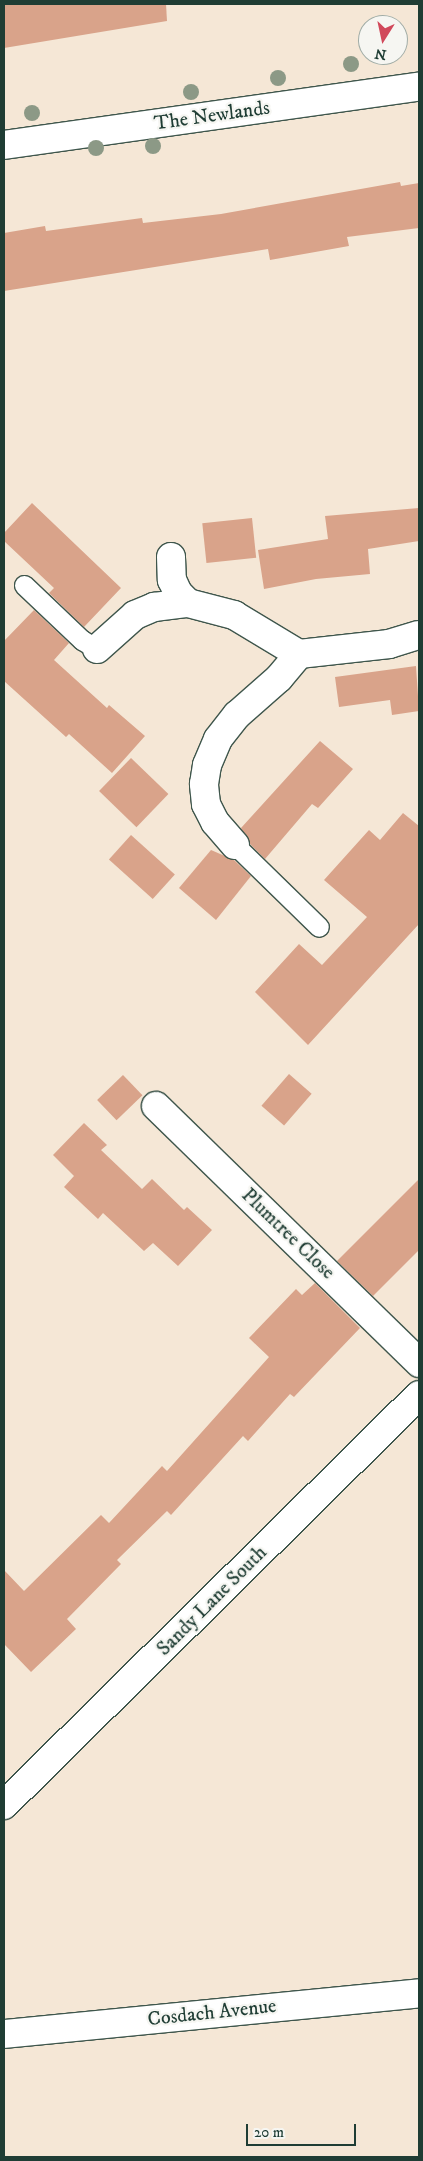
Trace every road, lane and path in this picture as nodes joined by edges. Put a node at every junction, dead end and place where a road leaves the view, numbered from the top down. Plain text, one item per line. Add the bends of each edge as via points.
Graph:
1 (419, 87) edge
2 (4, 145) edge
3 (171, 557) dead end
4 (24, 585) dead end
5 (188, 603) junction
6 (419, 635) edge
7 (97, 649) joint
8 (299, 654) junction
9 (235, 845) joint
10 (319, 927) dead end
11 (156, 1106) dead end
12 (419, 1363) edge
13 (419, 1396) edge
14 (4, 1806) edge
15 (419, 1993) edge
16 (4, 2034) edge

1 - 2 street, The Newlands
3 - 5 street via 172,580
4 - 7 lane via 82,640
5 - 7 street via 154,607 135,615
5 - 8 street via 234,615
6 - 8 street via 389,644
8 - 9 street via 279,678 237,715 218,739 207,765 204,784 206,804 215,822
9 - 10 lane
11 - 12 street, Plumtree Close
13 - 14 street, Sandy Lane South
15 - 16 street, Cosdach Avenue

